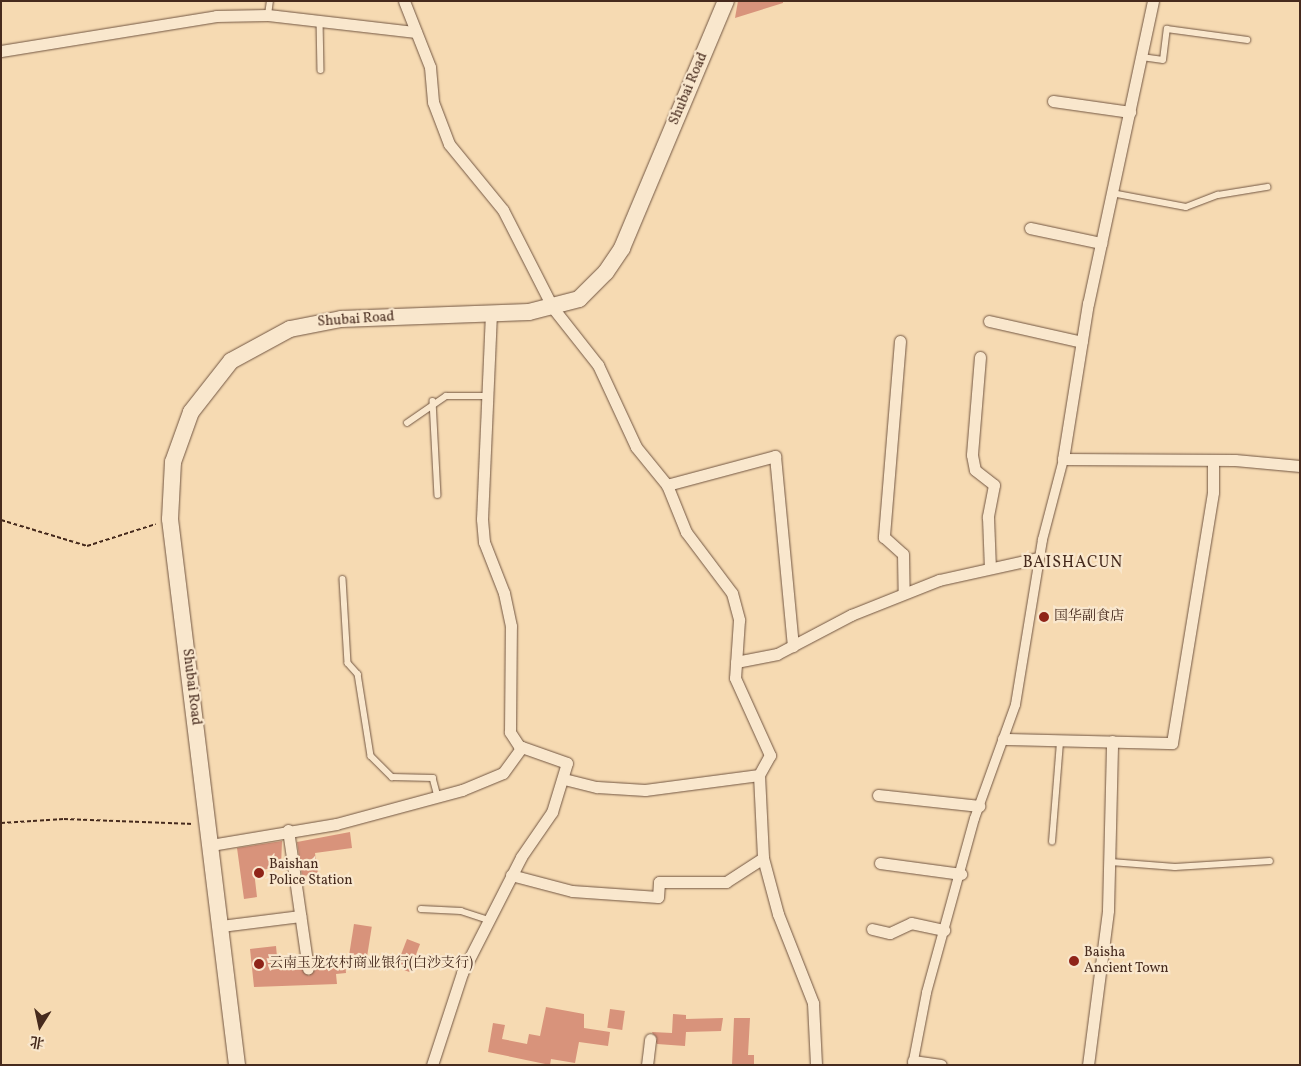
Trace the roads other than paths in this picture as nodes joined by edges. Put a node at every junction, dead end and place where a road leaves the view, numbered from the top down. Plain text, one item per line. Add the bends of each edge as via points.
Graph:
1 (270, 1) edge
2 (404, 1) edge
3 (726, 1) edge
4 (1153, 1) edge
5 (268, 15) junction
6 (320, 20) junction
7 (416, 32) junction
8 (1247, 40) dead end
9 (1, 51) edge
10 (1142, 57) junction
11 (321, 70) dead end
12 (1053, 100) dead end
13 (1130, 112) junction
14 (1267, 187) dead end
15 (1112, 193) junction
16 (1030, 228) dead end
17 (1101, 243) junction
18 (553, 308) junction
19 (491, 314) junction
20 (989, 321) dead end
21 (900, 341) dead end
22 (1082, 342) junction
23 (980, 357) dead end
24 (489, 396) junction
25 (432, 401) junction
26 (407, 423) dead end
27 (1063, 459) junction
28 (1212, 461) junction
29 (1300, 466) edge
30 (667, 486) junction
31 (438, 495) dead end
32 (1038, 558) junction
33 (990, 568) junction
34 (343, 579) dead end
35 (904, 593) junction
36 (793, 646) junction
37 (736, 662) junction
38 (1003, 739) junction
39 (1112, 741) junction
40 (1060, 743) junction
41 (522, 746) junction
42 (759, 775) junction
43 (564, 779) junction
44 (437, 794) junction
45 (878, 795) dead end
46 (979, 806) junction
47 (288, 830) junction
48 (1052, 842) dead end
49 (211, 845) junction
50 (763, 858) junction
51 (1270, 861) dead end
52 (880, 862) dead end
53 (1111, 862) junction
54 (961, 874) junction
55 (511, 875) junction
56 (421, 909) dead end
57 (300, 916) junction
58 (489, 920) junction
59 (221, 926) junction
60 (872, 929) dead end
61 (944, 930) junction
62 (308, 969) dead end
63 (650, 1039) dead end
64 (913, 1063) edge
65 (237, 1065) edge
66 (432, 1065) edge
67 (647, 1065) edge
68 (816, 1065) edge
69 (941, 1065) edge
70 (1088, 1065) edge

1 - 5 lane
2 - 7 street
3 - 18 main road, Shubai Road via 615,260 579,299
4 - 10 street
5 - 6 street
5 - 9 street via 163,21
6 - 7 street
6 - 11 lane
7 - 18 street via 430,67 433,102 449,144 502,210
8 - 10 lane via 1167,29 1163,60
10 - 13 street
12 - 13 street
13 - 15 street
14 - 15 lane via 1218,195 1186,206
15 - 17 street
16 - 17 street
17 - 22 street
18 - 19 main road, Shubai Road
18 - 30 street via 598,365 636,447
19 - 24 street
19 - 49 main road, Shubai Road via 324,321 290,329 244,351 218,372 184,428 171,476 170,519
20 - 22 street
21 - 35 street via 884,537 903,554
22 - 27 street
23 - 33 street via 972,455 975,470 994,485 988,517
24 - 25 lane via 446,396
24 - 41 street via 482,486 484,542 510,618 514,660 510,732
25 - 26 lane
25 - 31 lane
27 - 28 street
27 - 32 street
28 - 29 street
28 - 39 street via 1213,492 1172,743
30 - 36 street via 775,456
30 - 37 street via 686,532 732,593 739,620
32 - 33 street
32 - 38 street via 1028,639
33 - 35 street
34 - 44 lane via 348,663 358,674 371,756 392,777 433,778
35 - 36 street
36 - 37 street
37 - 42 street via 737,684 768,745 768,764
38 - 40 street
38 - 46 street
39 - 40 street
39 - 53 street
40 - 48 lane
41 - 43 street via 566,760
41 - 44 street via 503,773 462,790
42 - 43 street via 639,790 597,787
42 - 50 street
43 - 55 street via 552,812
44 - 47 street via 426,801 363,813 336,824
45 - 46 street
46 - 54 street
47 - 49 street
47 - 57 street
49 - 59 main road, Shubai Road
50 - 55 street via 726,882 659,882 658,897 572,891
50 - 68 street via 778,914 813,1003
51 - 53 lane via 1175,867
52 - 54 street
53 - 70 street
54 - 61 street
55 - 58 street
56 - 58 lane via 461,911
57 - 59 street
57 - 62 street
58 - 66 street via 462,972
59 - 65 main road, Shubai Road
60 - 61 street via 890,933 911,923
61 - 64 street
63 - 67 street
64 - 69 street

